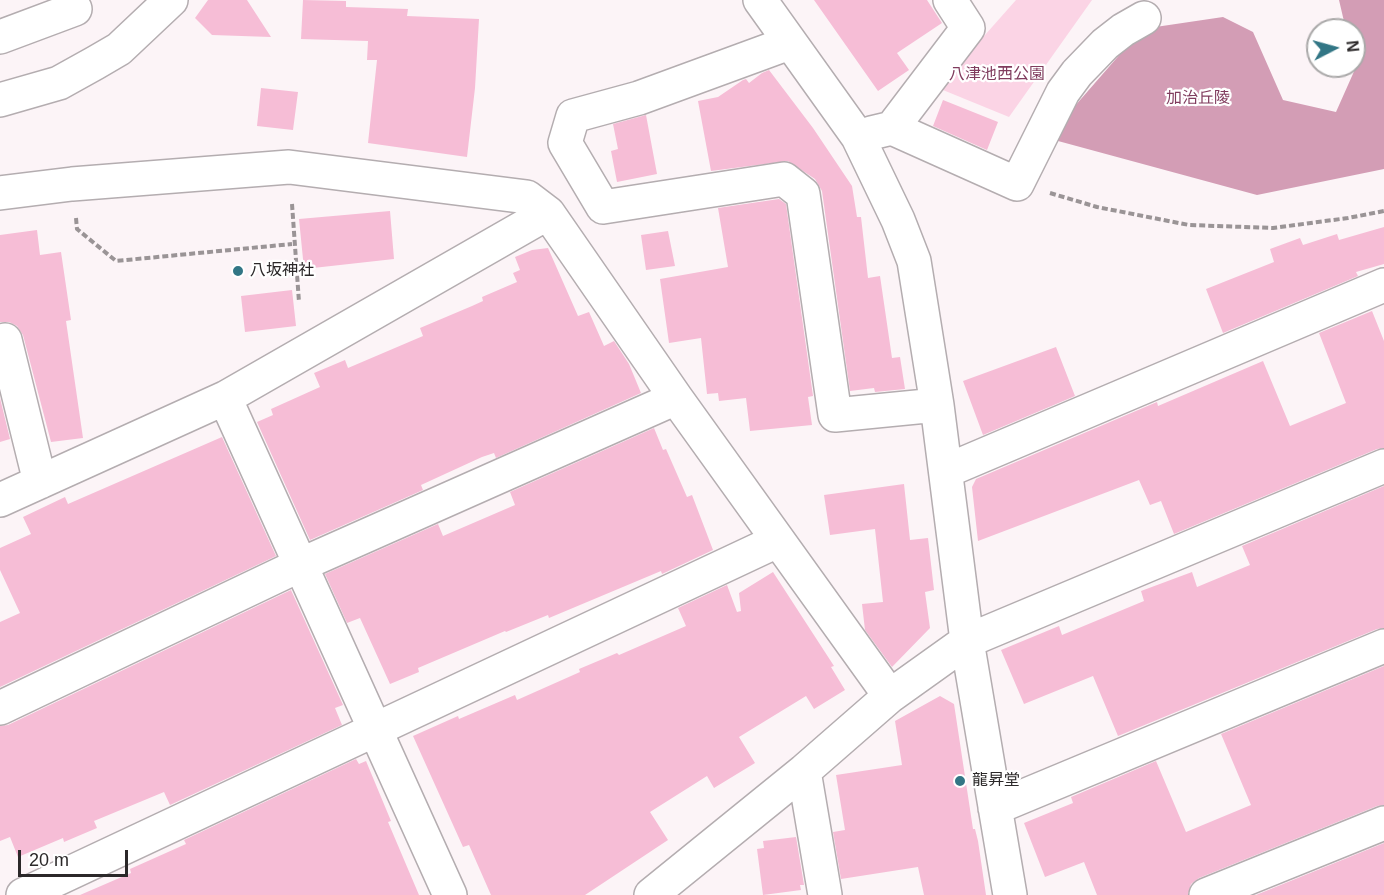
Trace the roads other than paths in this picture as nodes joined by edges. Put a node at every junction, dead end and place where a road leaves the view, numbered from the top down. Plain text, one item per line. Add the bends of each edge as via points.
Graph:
1 (171, 0) edge
2 (760, 0) edge
3 (950, 0) edge
4 (75, 9) dead end
5 (1144, 18) dead end
6 (0, 37) edge
7 (789, 43) junction
8 (0, 100) edge
9 (892, 128) junction
10 (858, 137) junction
11 (0, 193) edge
12 (548, 213) junction
13 (1382, 292) edge
14 (0, 342) edge
15 (225, 398) junction
16 (676, 398) junction
17 (937, 405) junction
18 (1384, 466) edge
19 (946, 471) junction
20 (40, 482) junction
21 (0, 500) edge
22 (777, 541) junction
23 (300, 565) junction
24 (967, 641) junction
25 (1384, 646) edge
26 (890, 696) junction
27 (0, 708) edge
28 (375, 730) junction
29 (804, 771) junction
30 (995, 808) junction
31 (1384, 823) edge
32 (653, 894) edge
33 (23, 895) edge
34 (449, 895) edge
35 (825, 895) edge
36 (1010, 895) edge
37 (1206, 895) edge

1 - 8 street via 119,49 58,83
2 - 7 street
3 - 9 street via 968,28
4 - 6 street
5 - 9 street via 1114,37 1077,73 1063,92 1017,184
7 - 10 street
7 - 17 street via 639,98 573,116 565,143 603,207 784,179 803,194 835,415
9 - 10 street
10 - 17 street via 914,261
11 - 12 street via 289,167 527,197
12 - 15 street
12 - 16 street
13 - 19 street
14 - 20 street via 5,340
15 - 20 street
15 - 23 street
16 - 22 street
16 - 23 street
17 - 19 street
18 - 24 street
19 - 24 street
20 - 21 street
22 - 26 street
22 - 28 street
23 - 27 street
23 - 28 street
24 - 26 street
24 - 30 street
25 - 30 street
26 - 29 street
28 - 33 street
28 - 34 street
29 - 32 street
29 - 35 street
30 - 36 street
31 - 37 street

